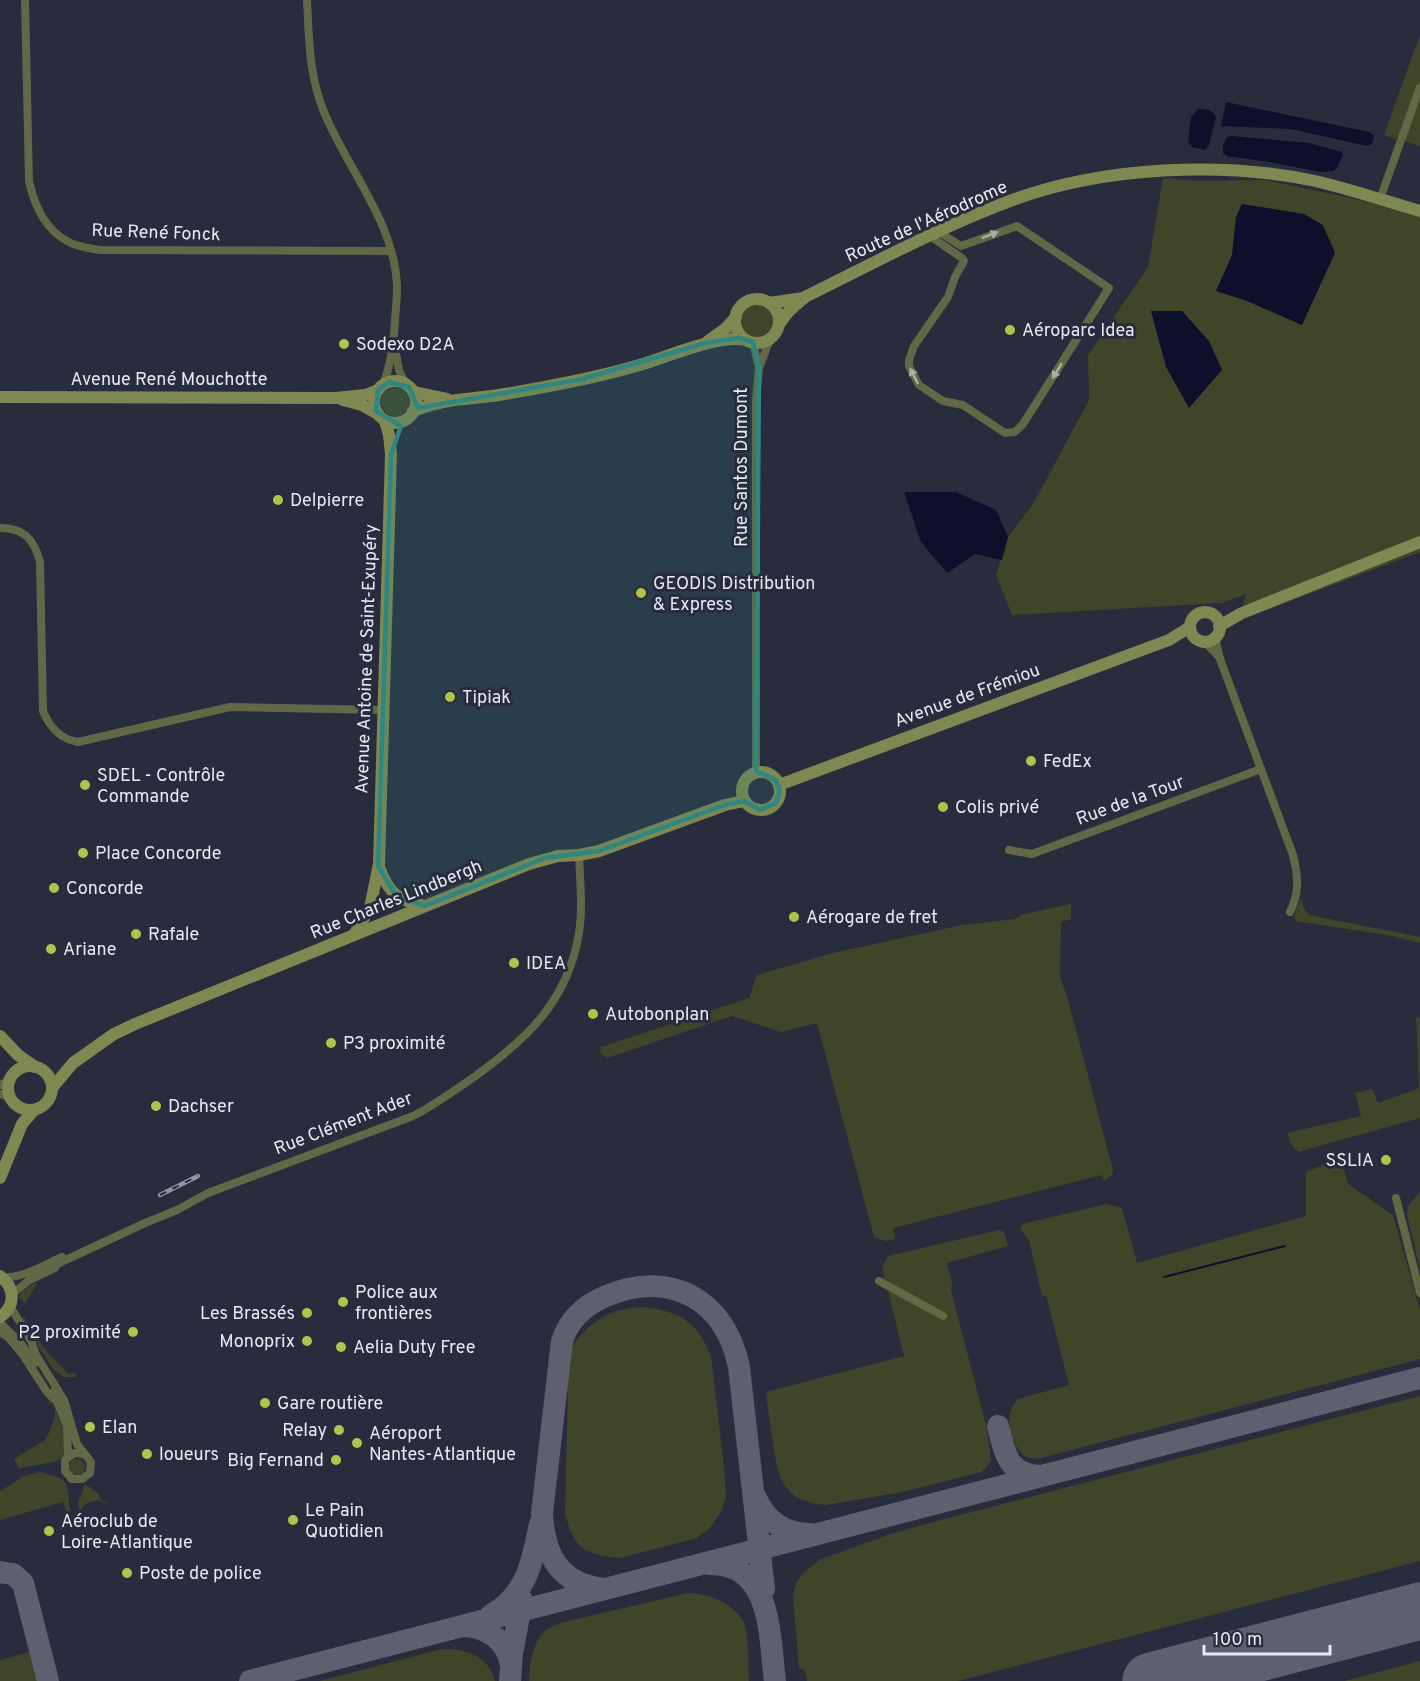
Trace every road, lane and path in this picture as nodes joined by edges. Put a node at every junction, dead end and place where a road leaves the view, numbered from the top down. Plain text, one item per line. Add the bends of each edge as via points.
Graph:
1 (25, 0) edge
2 (307, 0) edge
3 (1420, 87) edge
4 (1380, 199) junction
5 (1420, 211) edge
6 (934, 234) junction
7 (391, 251) junction
8 (805, 297) junction
9 (769, 303) junction
10 (736, 317) junction
11 (778, 324) junction
12 (770, 339) junction
13 (749, 341) junction
14 (394, 342) junction
15 (705, 343) junction
16 (759, 368) junction
17 (380, 388) junction
18 (409, 389) junction
19 (0, 397) edge
20 (336, 398) junction
21 (449, 400) junction
22 (409, 416) junction
23 (381, 417) junction
24 (391, 454) junction
25 (0, 528) edge
26 (1420, 542) edge
27 (1207, 631) junction
28 (382, 710) junction
29 (1261, 769) junction
30 (756, 773) junction
31 (779, 785) junction
32 (744, 801) junction
33 (1009, 850) dead end
34 (579, 855) junction
35 (378, 866) junction
36 (396, 896) junction
37 (373, 898) junction
38 (425, 906) junction
39 (1290, 912) dead end
40 (392, 920) junction
41 (354, 935) junction
42 (2, 1040) edge
43 (73, 1063) junction
44 (40, 1069) junction
45 (8, 1080) edge
46 (52, 1088) junction
47 (8, 1099) edge
48 (34, 1110) junction
49 (0, 1168) edge
50 (0, 1178) edge
51 (208, 1193) junction
52 (1395, 1198) dead end
53 (0, 1276) edge
54 (879, 1281) dead end
55 (1420, 1293) edge
56 (11, 1300) junction
57 (943, 1316) dead end
58 (0, 1317) edge
59 (0, 1323) edge
60 (0, 1332) edge
61 (58, 1402) junction
62 (84, 1454) junction
63 (68, 1457) junction

1 - 7 street, Rue René Fonck via 29,181 41,216 66,241 100,250
2 - 7 street via 314,83 323,110 375,210
3 - 4 street
4 - 5 street, Route de l'Aérodrome
4 - 6 street, Route de l'Aérodrome via 1314,181 1242,172 1139,173 1080,182 1017,198
6 -> 6 street via 962,246 1017,226 1108,286 1015,432 1005,432 963,405 943,401 914,379 909,363 911,351 948,297 964,261
6 - 8 street, Route de l'Aérodrome
7 - 14 street via 397,285
8 - 9 street, Route de l'Aérodrome
8 - 11 street, Route de l'Aérodrome
9 - 10 street via 751,300
9 - 11 street via 777,311
10 - 13 street via 740,334
10 - 15 street
11 - 12 street
12 - 13 street
12 - 16 street
13 - 15 street via 739,338
13 - 16 street, Rue Santos Dumont
14 - 17 street via 389,369
14 - 18 street via 399,370
15 - 21 street via 582,379 495,396
16 - 30 street, Rue Santos Dumont
17 - 18 street via 396,382
17 - 20 street, Avenue René Mouchotte via 365,395
17 - 23 street via 374,404
18 - 21 street
18 - 22 street via 415,405
19 - 20 street, Avenue René Mouchotte
20 - 23 street, Avenue René Mouchotte via 362,405
21 - 22 street
22 - 23 street via 391,423
22 - 24 street, Avenue Antoine de Saint-Exupéry
23 - 24 street, Avenue Antoine de Saint-Exupéry
24 - 28 street, Avenue Antoine de Saint-Exupéry
25 - 28 street via 27,534 37,550 43,711 53,730 62,737 78,742 230,707
26 - 27 street, Avenue de Frémiou via 1242,613
27 - 29 street
27 - 31 street, Avenue de Frémiou via 1169,640
28 - 35 street, Avenue Antoine de Saint-Exupéry
29 - 33 street, Rue de la Tour via 1032,854
29 - 39 street via 1298,875 1296,901
30 - 31 street via 772,776
30 - 32 street via 743,784
31 - 32 street via 779,798 766,810 754,809
32 - 34 street, Rue Charles Lindbergh
34 - 38 street, Rue Charles Lindbergh via 545,858
34 - 51 street, Rue Clément Ader via 582,912 571,964 549,1008 520,1042 412,1116
35 - 36 street
35 - 37 street, Avenue Antoine de Saint-Exupéry
36 - 38 street via 407,903
36 - 40 street via 398,906
37 - 40 street via 379,911
37 - 41 street, Avenue Antoine de Saint-Exupéry
38 - 40 street, Rue Charles Lindbergh
40 - 41 street, Rue Charles Lindbergh
41 - 43 street, Rue Charles Lindbergh via 135,1024
42 - 44 street
42 - 45 street
43 - 44 street, Rue Charles Lindbergh
43 - 46 street, Rue Charles Lindbergh
44 - 45 street via 24,1067
44 - 46 street
45 - 47 street
46 - 48 street via 47,1102
47 - 48 street via 24,1110
47 - 49 street via 14,1120
48 - 50 street via 22,1124
51 - 53 street, Rue Clément Ader via 30,1272
51 - 56 street, Rue Clément Ader via 57,1264 28,1281
52 - 55 street
53 - 56 street via 7,1282
54 - 57 street
56 - 58 street
56 - 62 street via 36,1355 64,1400 77,1444
59 - 61 street via 27,1351
60 - 61 street via 15,1344
61 - 63 street via 67,1426
62 - 63 street
62 - 63 street via 92,1467 87,1477 80,1480 70,1478 65,1471

